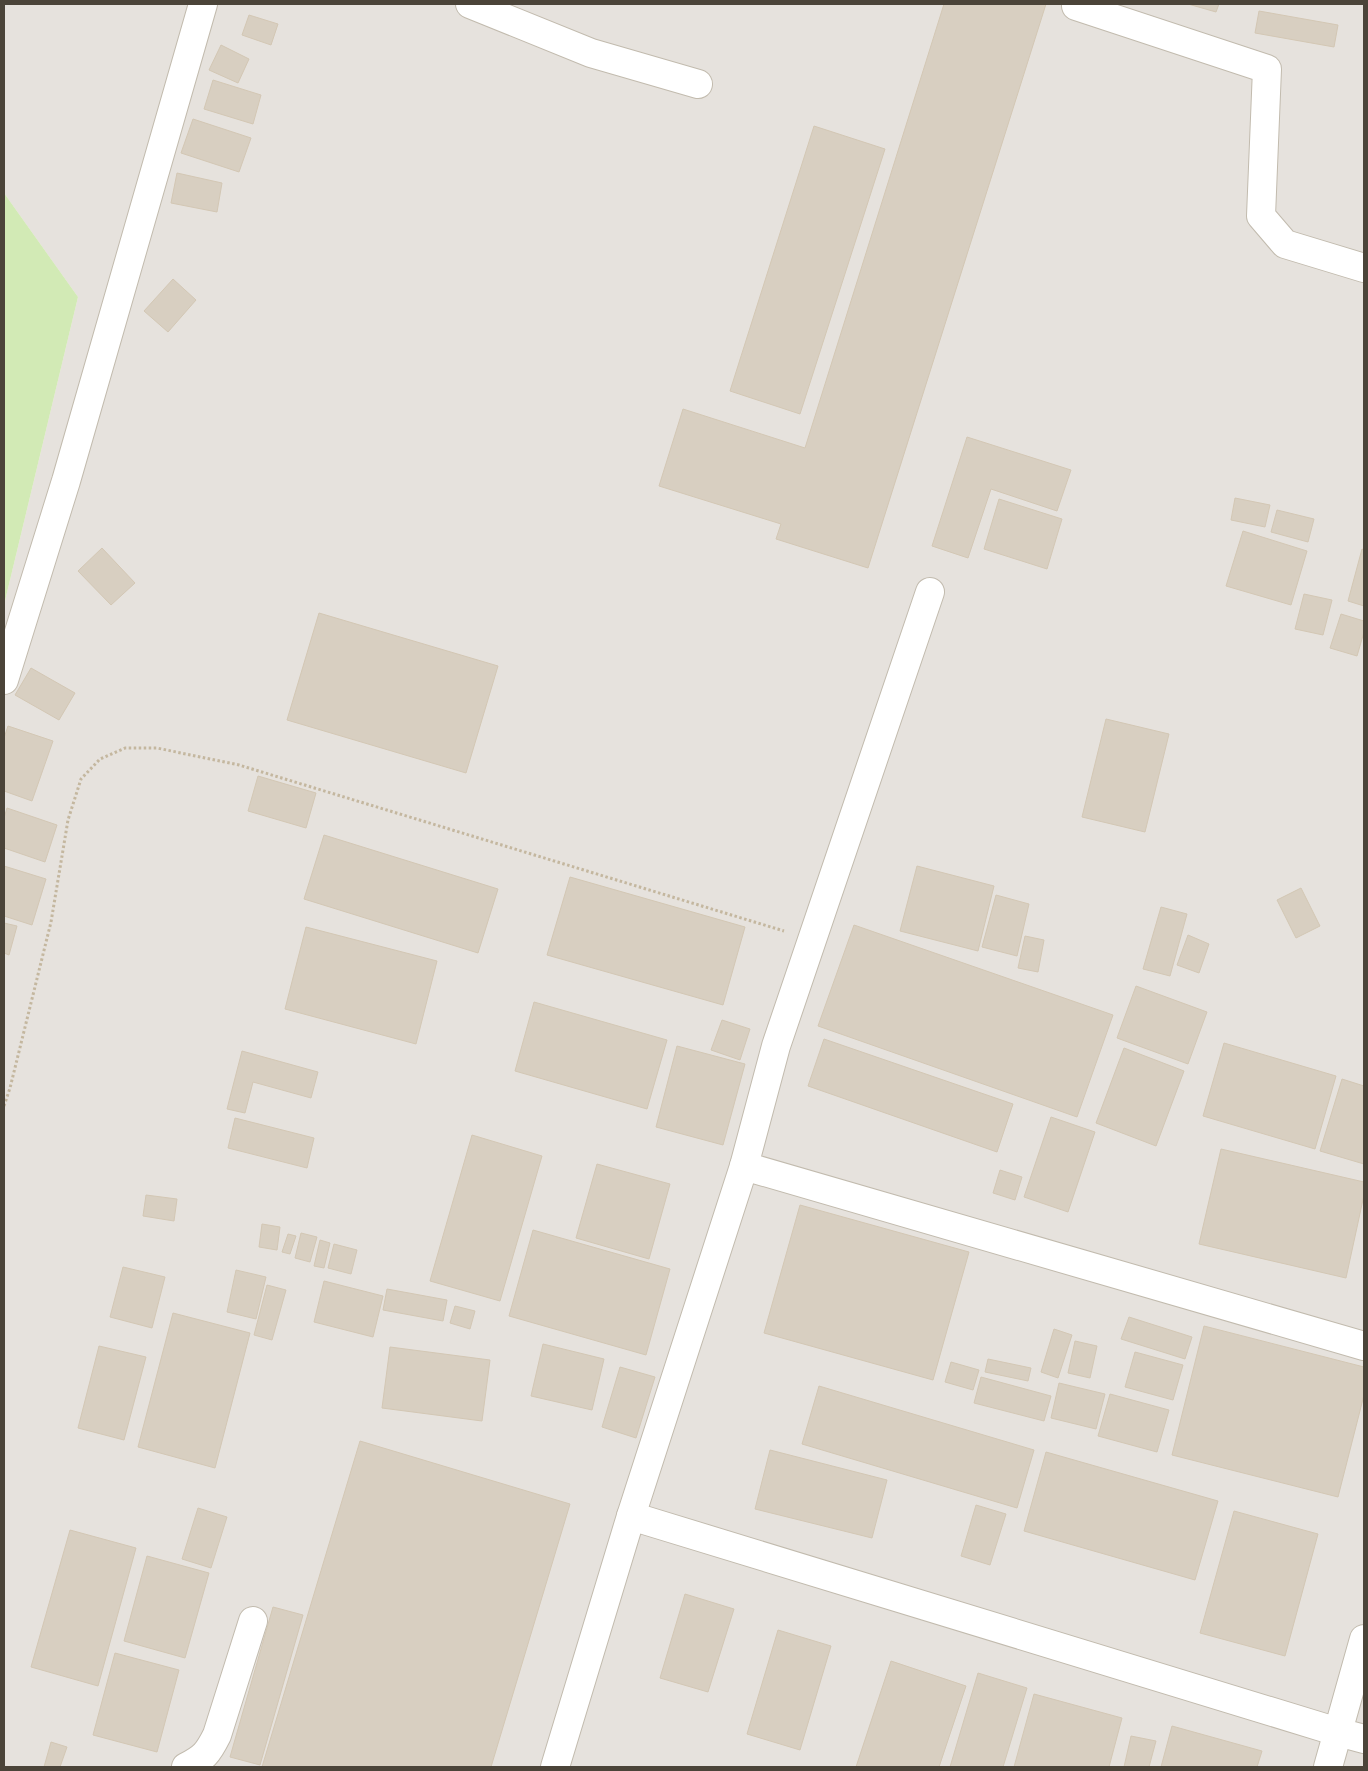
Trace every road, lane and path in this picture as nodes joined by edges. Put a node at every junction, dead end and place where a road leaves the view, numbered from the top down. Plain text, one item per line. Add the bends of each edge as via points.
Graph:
1 (203, 4) edge
2 (470, 4) edge
3 (1076, 6) dead end
4 (698, 84) dead end
5 (1364, 268) edge
6 (930, 592) dead end
7 (4, 680) edge
8 (813, 940) junction
9 (4, 1106) edge
10 (744, 1166) junction
11 (1364, 1346) edge
12 (630, 1516) junction
13 (253, 1621) dead end
14 (1364, 1639) edge
15 (1338, 1732) junction
16 (1364, 1739) edge
17 (186, 1767) edge
18 (556, 1767) edge
19 (1328, 1767) edge

1 - 7 street via 66,481
2 - 4 street via 592,53
3 - 5 street via 1267,69 1261,216 1285,244
6 - 8 street
8 - 9 path via 239,765 157,748 125,748 100,759 80,779 68,820 51,922
8 - 10 street via 776,1046
10 - 11 street
10 - 12 street
12 - 15 street
12 - 18 street
13 - 17 street via 217,1735 209,1752
14 - 15 street
15 - 16 street
15 - 19 street

